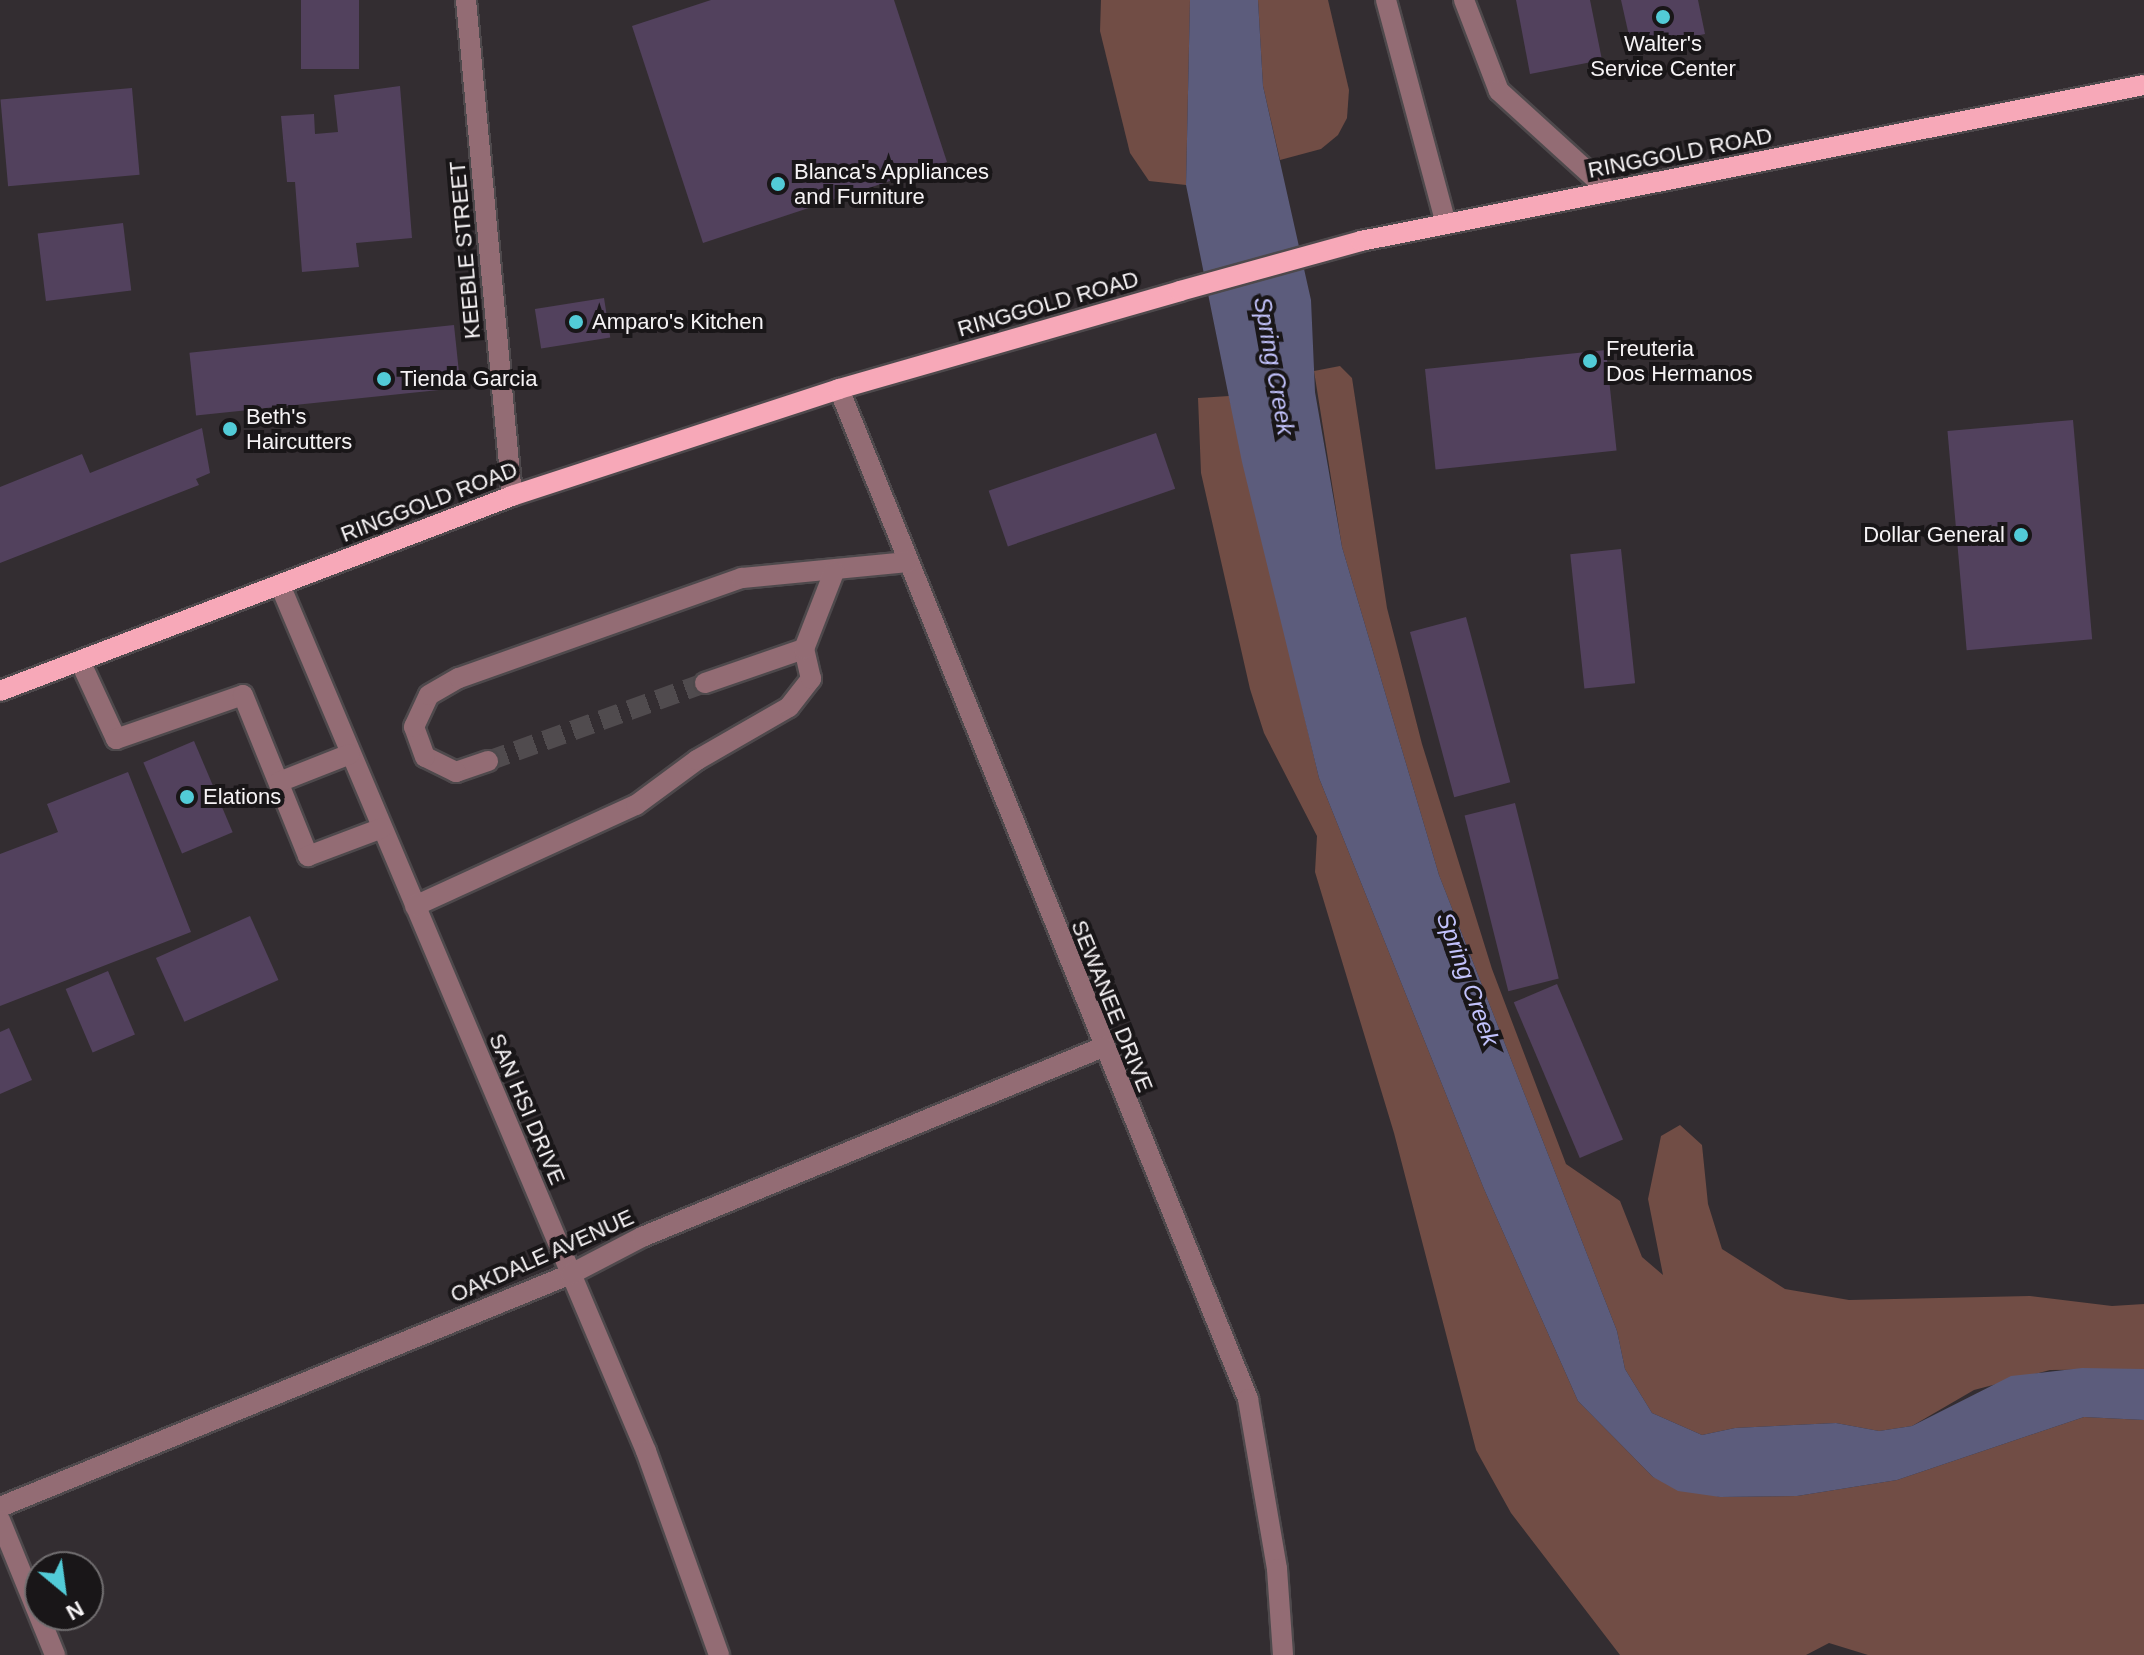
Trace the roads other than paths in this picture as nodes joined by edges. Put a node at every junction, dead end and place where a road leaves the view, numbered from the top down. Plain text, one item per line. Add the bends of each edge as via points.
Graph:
1 (466, 0) edge
2 (1386, 0) edge
3 (1464, 0) edge
4 (2144, 85) edge
5 (1609, 191) junction
6 (1446, 224) junction
7 (839, 389) junction
8 (512, 496) junction
9 (908, 562) junction
10 (834, 572) junction
11 (280, 585) junction
12 (804, 649) junction
13 (80, 661) junction
14 (705, 683) tunnel mouth
15 (0, 691) edge
16 (350, 754) junction
17 (488, 761) tunnel mouth
18 (279, 782) junction
19 (382, 828) junction
20 (415, 906) junction
21 (1103, 1047) junction
22 (571, 1274) junction
23 (0, 1507) edge
24 (0, 1520) edge
25 (55, 1655) edge
26 (719, 1655) edge
27 (1283, 1655) edge

1 - 8 street, KEEBLE STREET
2 - 6 street
3 - 5 street via 1499,91
4 - 5 main road, RINGGOLD ROAD
5 - 6 main road, RINGGOLD ROAD
6 - 7 main road, RINGGOLD ROAD via 1361,241
7 - 8 main road, RINGGOLD ROAD
7 - 9 street, SEWANEE DRIVE
8 - 11 main road, RINGGOLD ROAD
9 - 10 street
9 - 21 street, SEWANEE DRIVE
10 - 12 street
10 - 17 street via 742,578 459,678 429,695 414,727 425,757 456,772
11 - 13 main road, RINGGOLD ROAD
11 - 16 street, SAN HSI DRIVE
12 - 14 street
12 - 20 street via 811,679 789,707 697,760 636,805
13 - 15 main road, RINGGOLD ROAD
13 - 18 street via 116,739 243,695
16 - 18 street
16 - 19 street, SAN HSI DRIVE
18 - 19 street via 308,856
19 - 20 street, SAN HSI DRIVE
20 - 22 street, SAN HSI DRIVE
21 - 22 street, OAKDALE AVENUE via 642,1237
21 - 27 street, SEWANEE DRIVE via 1248,1399 1277,1569
22 - 23 street, OAKDALE AVENUE
22 - 26 street, SAN HSI DRIVE via 646,1451
24 - 25 street

